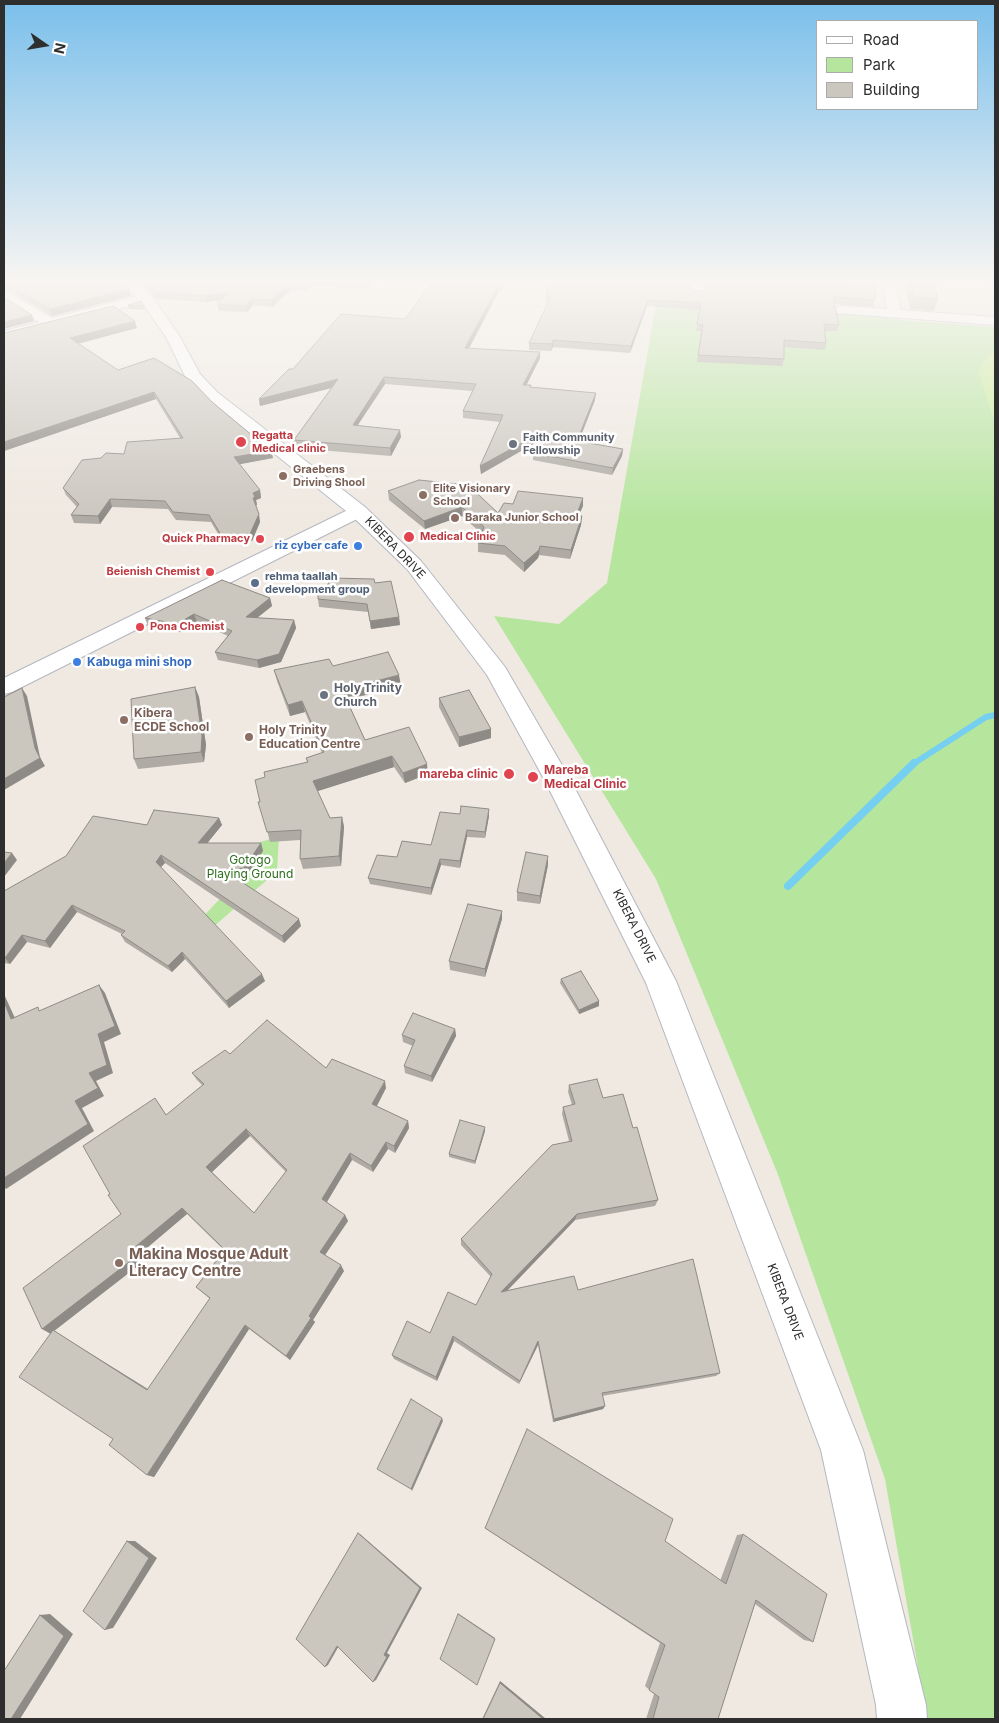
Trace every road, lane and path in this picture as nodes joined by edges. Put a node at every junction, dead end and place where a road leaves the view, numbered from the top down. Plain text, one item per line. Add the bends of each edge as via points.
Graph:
1 (185, 359) edge
2 (358, 511) junction
3 (4, 687) edge
4 (902, 1719) edge

1 - 2 street, KIBERA DRIVE via 193,376 210,395
2 - 3 street
2 - 4 street, KIBERA DRIVE via 414,565 497,672 557,779 661,980 842,1450

